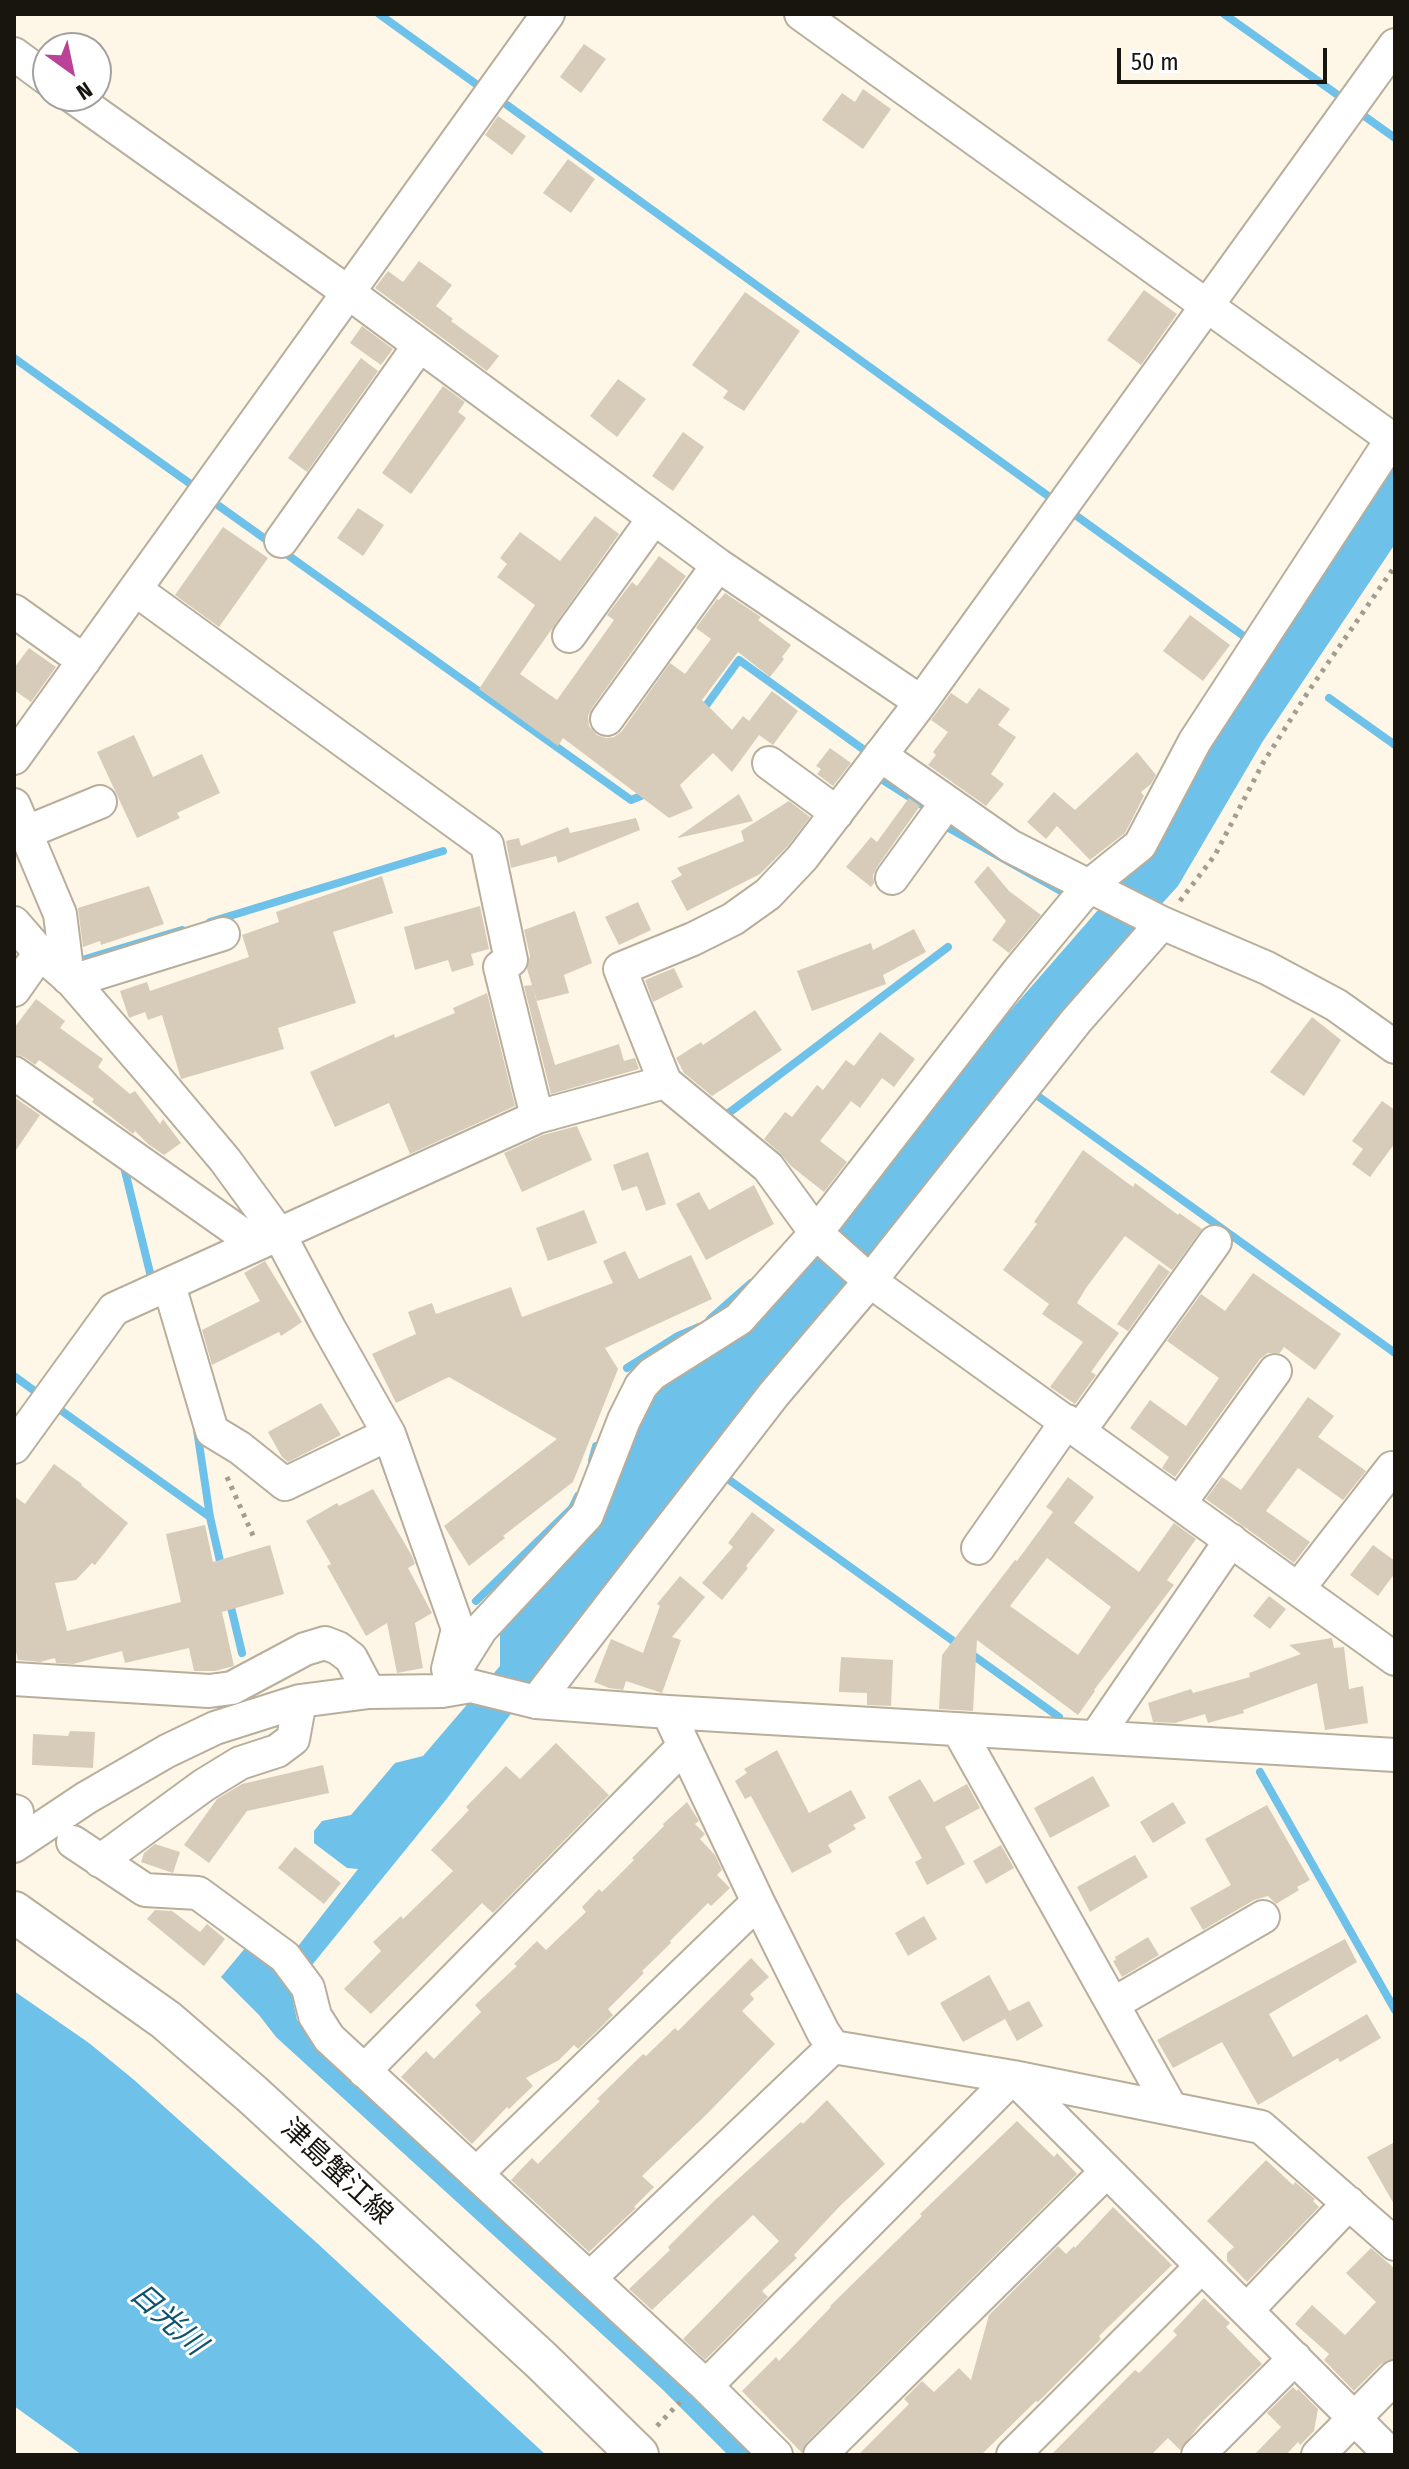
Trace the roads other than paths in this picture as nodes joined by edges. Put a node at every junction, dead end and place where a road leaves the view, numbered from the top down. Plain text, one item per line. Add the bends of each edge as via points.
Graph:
1 (548, 14) edge
2 (801, 14) edge
3 (1395, 45) edge
4 (14, 54) edge
5 (32, 67) edge
6 (94, 112) edge
7 (349, 293) junction
8 (1206, 304) junction
9 (419, 346) junction
10 (1394, 440) edge
11 (654, 518) junction
12 (281, 541) dead end
13 (718, 565) junction
14 (136, 590) junction
15 (14, 611) edge
16 (569, 636) dead end
17 (84, 661) junction
18 (921, 702) junction
19 (607, 719) dead end
20 (880, 755) junction
21 (14, 758) edge
22 (769, 763) dead end
23 (100, 802) dead end
24 (947, 802) junction
25 (837, 813) junction
26 (20, 819) edge
27 (892, 878) dead end
28 (1093, 889) junction
29 (1160, 922) junction
30 (14, 923) edge
31 (223, 934) dead end
32 (40, 953) junction
33 (70, 980) junction
34 (14, 990) edge
35 (1395, 1047) edge
36 (14, 1073) edge
37 (665, 1082) junction
38 (537, 1117) junction
39 (816, 1233) junction
40 (267, 1239) junction
41 (1215, 1242) dead end
42 (870, 1281) junction
43 (169, 1285) junction
44 (1275, 1371) dead end
45 (1073, 1426) junction
46 (389, 1434) junction
47 (14, 1447) edge
48 (1392, 1468) dead end
49 (1180, 1503) junction
50 (1231, 1540) junction
51 (978, 1548) dead end
52 (1298, 1589) junction
53 (1395, 1659) edge
54 (14, 1679) edge
55 (456, 1689) junction
56 (369, 1692) junction
57 (300, 1701) junction
58 (532, 1701) junction
59 (668, 1712) junction
60 (959, 1731) junction
61 (1096, 1737) junction
62 (684, 1746) junction
63 (1395, 1755) edge
64 (73, 1842) dead end
65 (14, 1846) edge
66 (100, 1861) junction
67 (758, 1902) junction
68 (14, 1912) edge
69 (1263, 1917) dead end
70 (1113, 2004) junction
71 (833, 2047) junction
72 (364, 2071) junction
73 (1013, 2077) junction
74 (1171, 2108) junction
75 (1107, 2171) junction
76 (476, 2174) junction
77 (1349, 2203) junction
78 (1395, 2244) edge
79 (1202, 2266) junction
80 (590, 2278) junction
81 (1247, 2310) junction
82 (1295, 2358) junction
83 (1395, 2377) edge
84 (706, 2386) junction
85 (1356, 2418) junction
86 (638, 2455) edge
87 (776, 2455) edge
88 (820, 2455) edge
89 (1013, 2455) edge
90 (1198, 2455) edge
91 (1318, 2455) edge
92 (1391, 2455) edge

1 - 7 street
2 - 8 street
3 - 8 street
4 - 5 street
6 - 7 street
7 - 9 street
7 - 14 street
8 - 10 street
8 - 18 street
9 - 11 street
9 - 12 street
10 - 28 street via 1195,741 1140,845
11 - 13 street
11 - 16 street
13 - 18 street
13 - 19 street
14 - 17 street
14 - 38 street via 487,845 511,960 500,967
15 - 17 street
17 - 21 street
18 - 20 street
20 - 24 street
20 - 25 street
22 - 25 street
23 - 26 street
24 - 27 street
24 - 28 street via 1010,846
25 - 37 street via 768,894 733,919 620,969
26 - 33 street via 60,914
28 - 29 street
28 - 39 street via 1017,973
29 - 35 street via 1267,968 1336,1005
29 - 42 street
30 - 32 street
31 - 33 street
32 - 33 street
32 - 34 street
33 - 40 street via 225,1160
36 - 40 street
37 - 38 street
37 - 39 street via 768,1167
38 - 40 street
39 - 42 street
39 - 55 street via 739,1319 641,1386 587,1515 481,1629
40 - 43 street
40 - 46 street via 329,1328
41 - 45 street
42 - 45 street
42 - 58 street
43 - 46 street via 212,1431 285,1484
43 - 47 street via 114,1309
44 - 49 street
45 - 49 street
45 - 51 street
46 - 55 street via 458,1629
48 - 52 street
49 - 50 street
50 - 52 street
50 - 61 street
52 - 53 street
54 - 56 street via 209,1691 232,1688 325,1643 351,1658
55 - 56 street
55 - 58 street
56 - 57 street
57 - 65 street via 215,1728 167,1751
57 - 66 street via 293,1739 204,1785
58 - 59 street
59 - 60 street
59 - 62 street
60 - 61 street
60 - 70 street
61 - 63 street
62 - 67 street
62 - 72 street
64 - 66 street
66 - 72 street via 145,1890 198,1893 285,1957 308,1988 315,2016 329,2038
67 - 71 street
67 - 76 street
68 - 86 main road, 津島蟹江線 via 166,2020 242,2086
69 - 70 street
70 - 74 street
71 - 73 street
71 - 80 street
72 - 76 street
73 - 74 street
73 - 75 street
73 - 84 street
74 - 77 street via 1261,2127
75 - 79 street
75 - 88 street
76 - 80 street
77 - 78 street
77 - 81 street
79 - 81 street
79 - 89 street
80 - 84 street
81 - 82 street
82 - 85 street
82 - 90 street
83 - 85 street
84 - 87 street
85 - 91 street
85 - 92 street

